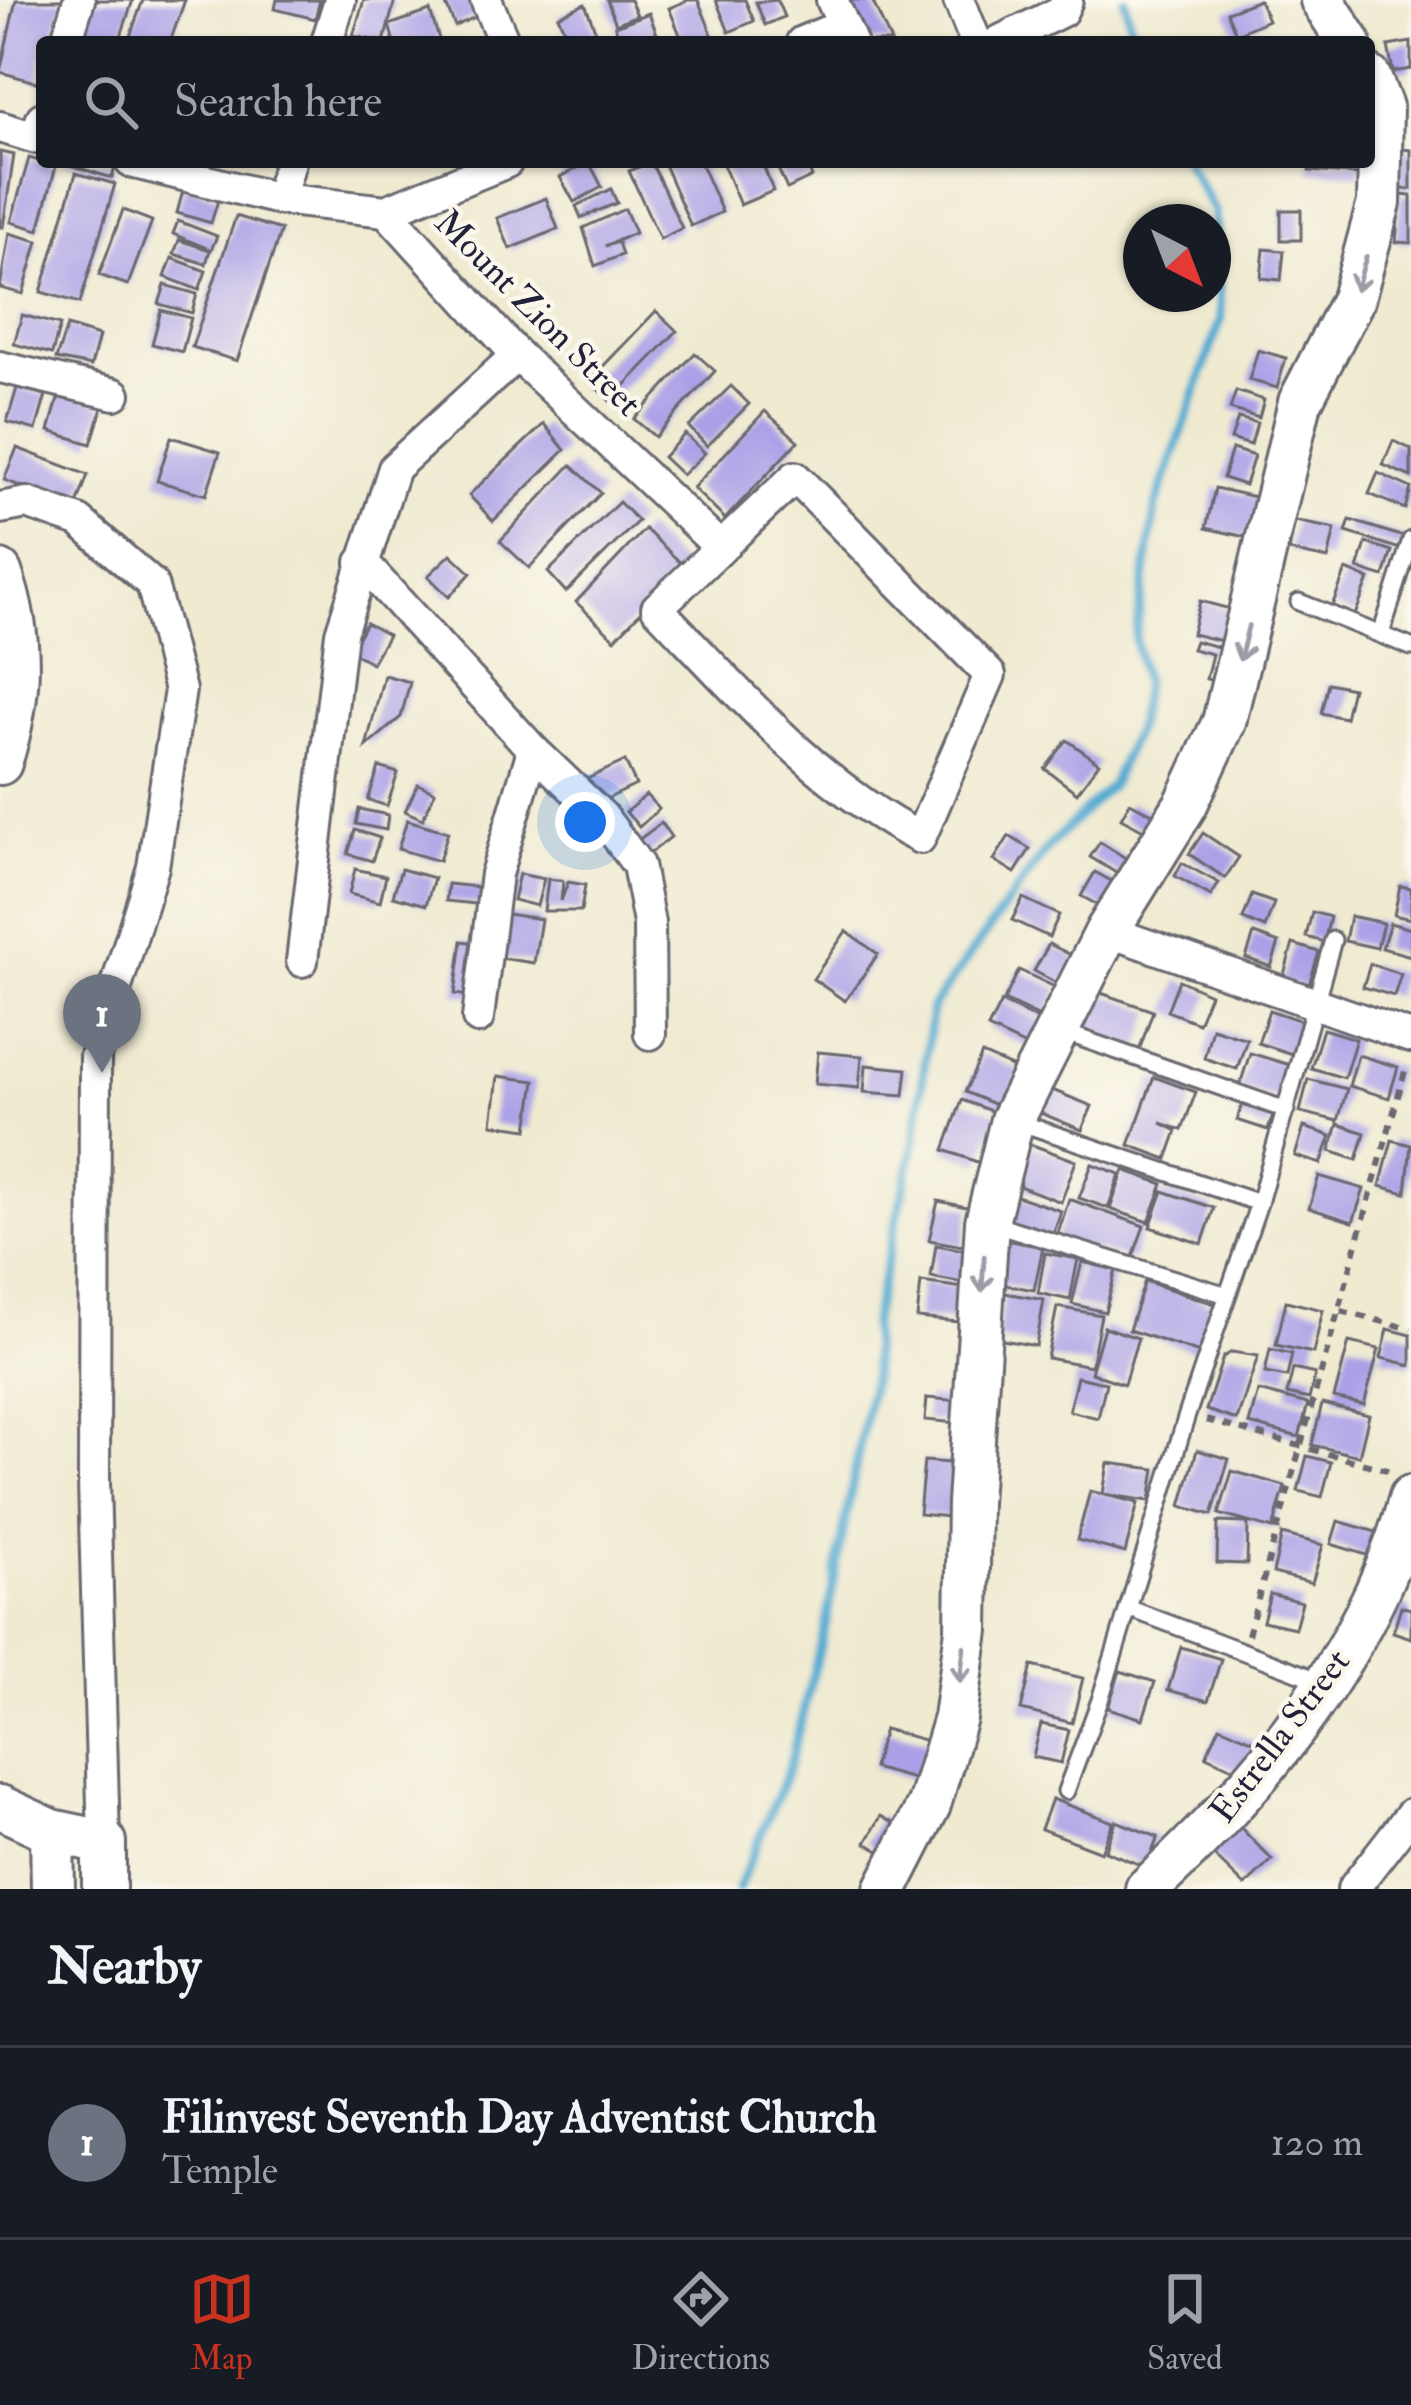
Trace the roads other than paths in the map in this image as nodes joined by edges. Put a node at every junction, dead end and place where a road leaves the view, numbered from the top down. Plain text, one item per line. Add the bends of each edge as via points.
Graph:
1 (79, 0) edge
2 (340, 0) edge
3 (486, 0) edge
4 (959, 0) edge
5 (1067, 0) edge
6 (1322, 0) edge
7 (842, 22) edge
8 (68, 36) edge
9 (329, 36) edge
10 (501, 36) edge
11 (814, 36) edge
12 (974, 36) edge
13 (1011, 36) edge
14 (1345, 36) edge
15 (1375, 92) edge
16 (0, 127) edge
17 (36, 132) edge
18 (154, 168) edge
19 (288, 168) edge
20 (492, 168) edge
21 (279, 200) junction
22 (386, 211) junction
23 (517, 355) junction
24 (0, 368) edge
25 (115, 394) dead end
26 (0, 508) edge
27 (1411, 540) edge
28 (722, 548) junction
29 (362, 562) junction
30 (0, 572) edge
31 (1299, 602) dead end
32 (7, 620) edge
33 (1381, 634) junction
34 (1411, 647) edge
35 (7, 717) edge
36 (533, 750) junction
37 (0, 763) edge
38 (1107, 932) junction
39 (1333, 940) dead end
40 (302, 961) dead end
41 (1315, 1004) junction
42 (478, 1018) dead end
43 (1058, 1031) junction
44 (650, 1034) dead end
45 (1411, 1037) edge
46 (1286, 1110) junction
47 (1012, 1120) junction
48 (1259, 1203) junction
49 (987, 1222) junction
50 (1227, 1295) junction
51 (1411, 1497) edge
52 (1128, 1608) junction
53 (1329, 1684) junction
54 (1066, 1792) dead end
55 (0, 1808) edge
56 (1411, 1814) edge
57 (52, 1831) junction
58 (104, 1842) junction
59 (1357, 1888) edge
60 (53, 1889) edge
61 (104, 1889) edge
62 (886, 1889) edge
63 (1147, 1889) edge

1 - 8 street
2 - 9 street
3 - 10 street
4 - 12 street
5 - 13 street via 1063,11
6 - 14 street
7 - 11 street
15 -> 38 street via 1379,203 1353,299 1300,402 1224,722 1186,804
16 - 17 street
18 - 21 street, Mount Zion Street
19 - 21 street
20 - 22 street
21 - 22 street, Mount Zion Street
22 - 23 street, Mount Zion Street
23 - 28 street, Mount Zion Street
23 - 29 street via 394,468
24 - 25 street
26 - 58 street via 27,503 79,521 152,584 180,690 153,868 95,1056
27 - 33 lane
28 - 28 street via 657,608 770,726 920,838 990,675 795,477
29 - 36 street
29 - 40 street via 341,633
30 - 32 street
31 - 33 lane
32 - 35 street via 21,662
33 - 34 lane
35 - 37 street
36 - 42 street via 496,874
36 - 44 street via 602,816 638,866 649,923
38 - 41 street
38 - 43 street
39 - 41 lane
41 - 45 street
41 - 46 lane
43 - 46 lane
43 - 47 street
46 - 48 lane
47 - 48 lane
47 - 49 street
48 - 50 lane
49 - 50 lane
49 -> 62 street via 967,1630 955,1718 929,1805
50 - 52 lane
51 - 53 street, Estrella Street via 1381,1587
52 - 53 lane
52 - 54 lane
53 - 63 street, Estrella Street via 1243,1796
55 - 57 street
56 - 59 street
57 - 58 street
57 - 60 street
58 - 61 street

